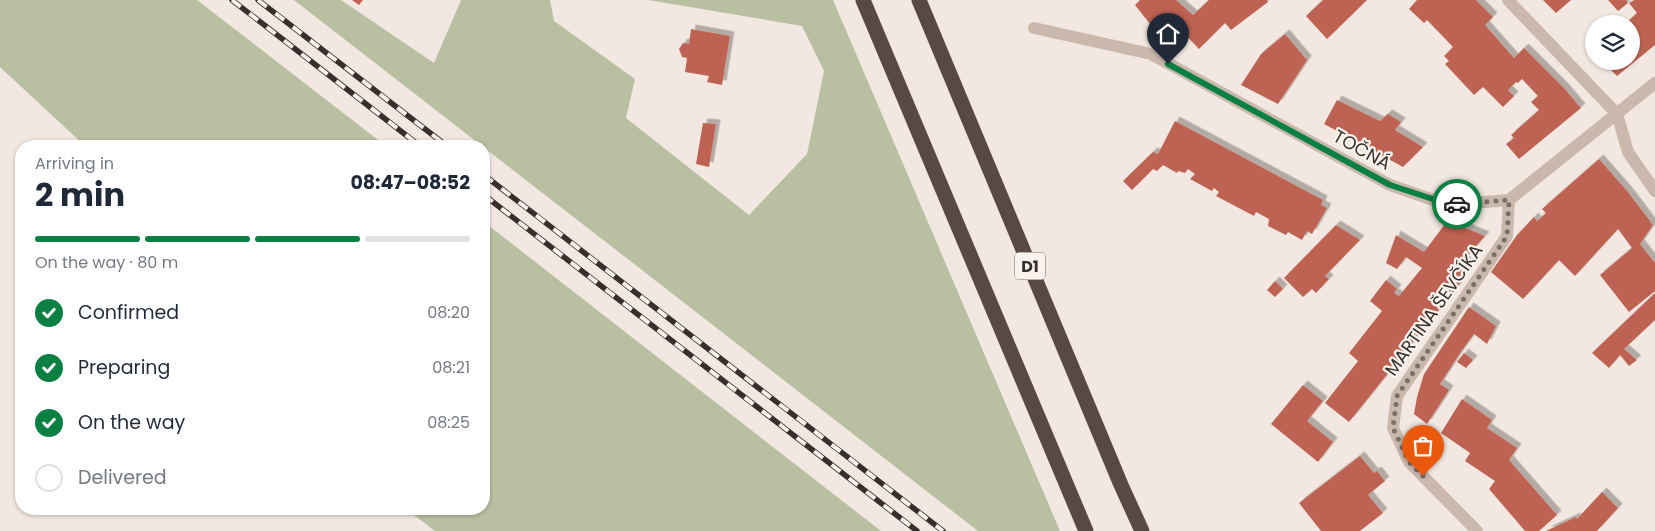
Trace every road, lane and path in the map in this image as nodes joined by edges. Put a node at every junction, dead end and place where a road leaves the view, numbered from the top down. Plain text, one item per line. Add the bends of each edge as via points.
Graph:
1 (863, 0) edge
2 (919, 0) edge
3 (1508, 0) edge
4 (1034, 28) dead end
5 (1655, 83) edge
6 (1617, 114) junction
7 (1655, 190) edge
8 (1509, 200) junction
9 (1086, 531) edge
10 (1142, 531) edge
11 (1477, 531) edge

1 - 9 highway
2 - 10 highway, D1
3 - 6 street
4 - 8 street, TOČNÁ via 1151,54 1390,185 1448,204
5 - 6 street
6 - 7 street via 1628,152
6 - 8 street
8 - 11 street, MARTINA ŠEVČÍKA via 1507,236 1397,396 1393,428 1409,462

